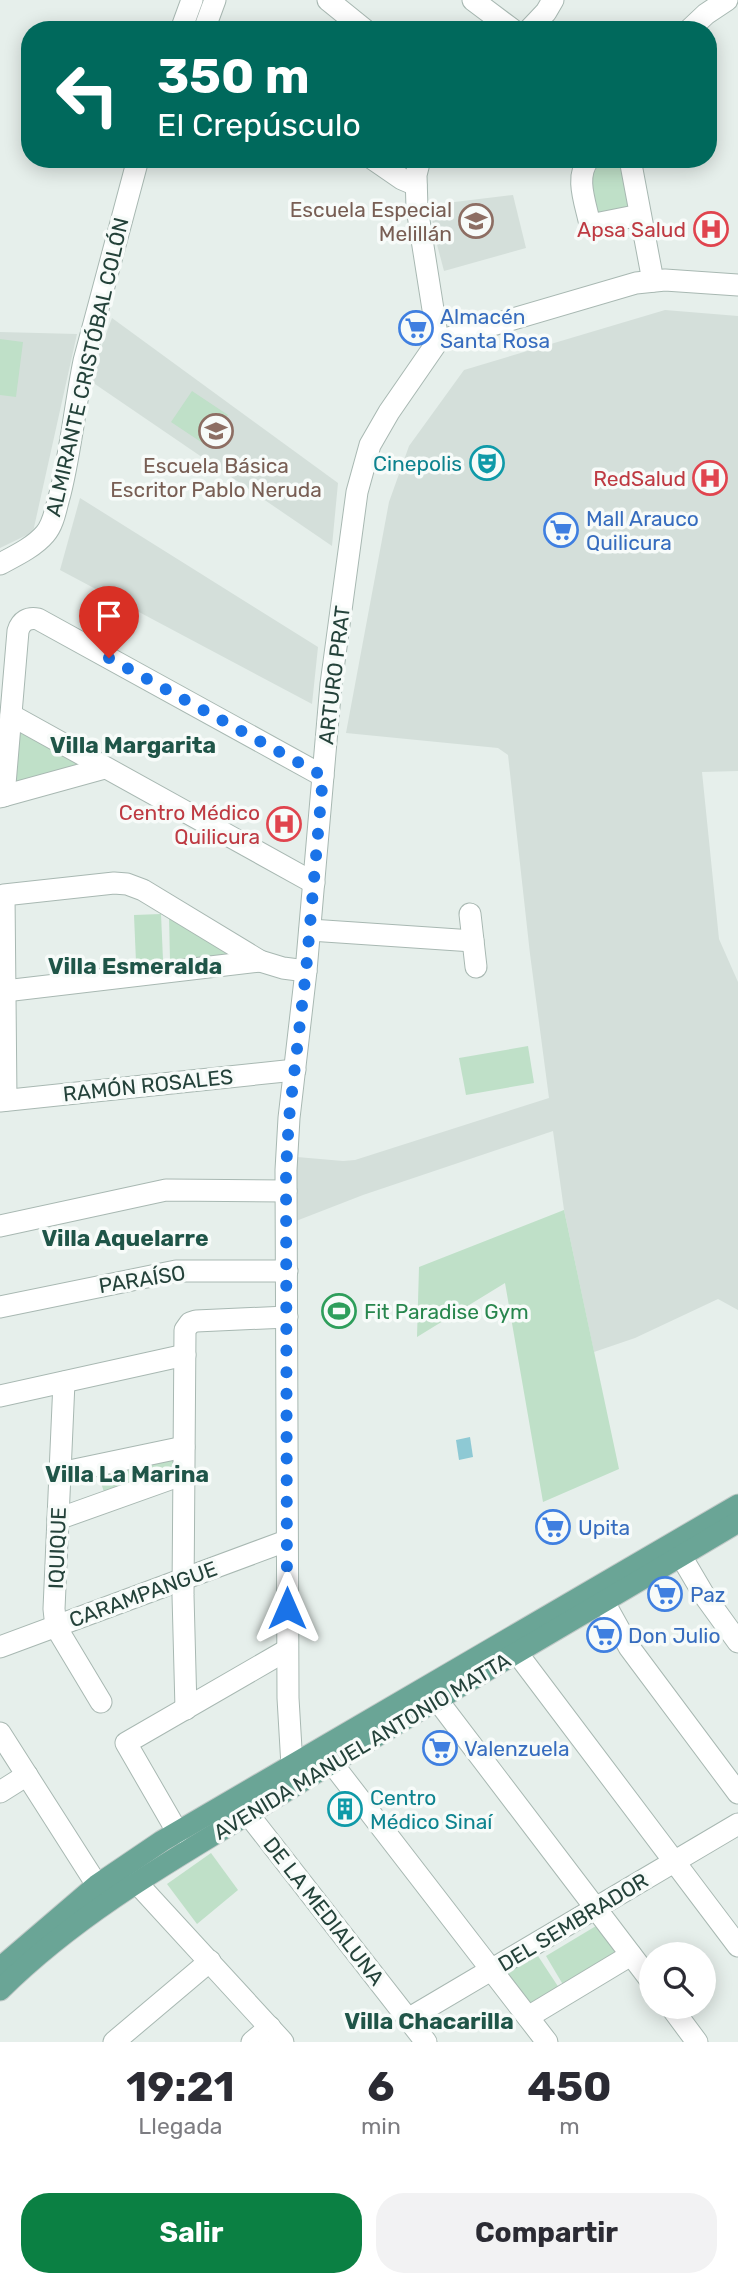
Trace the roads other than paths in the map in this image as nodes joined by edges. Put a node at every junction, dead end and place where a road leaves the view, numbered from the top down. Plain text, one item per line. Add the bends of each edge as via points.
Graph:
1 (192, 0) edge
2 (214, 0) edge
3 (328, 0) edge
4 (473, 0) edge
5 (553, 0) edge
6 (727, 0) edge
7 (184, 21) edge
8 (206, 21) edge
9 (355, 21) edge
10 (501, 21) edge
11 (538, 21) edge
12 (699, 21) edge
13 (136, 168) edge
14 (386, 168) edge
15 (419, 168) edge
16 (583, 168) edge
17 (631, 168) edge
18 (416, 185) junction
19 (640, 215) junction
20 (653, 281) junction
21 (738, 285) edge
22 (438, 341) junction
23 (0, 565) edge
24 (11, 715) junction
25 (105, 768) junction
26 (323, 776) junction
27 (2, 796) edge
28 (314, 883) junction
29 (470, 914) dead end
30 (310, 930) junction
31 (473, 941) junction
32 (260, 961) junction
33 (476, 968) dead end
34 (306, 971) junction
35 (5, 992) junction
36 (295, 1070) junction
37 (3, 1101) edge
38 (286, 1191) junction
39 (0, 1226) edge
40 (287, 1271) junction
41 (0, 1307) edge
42 (287, 1317) junction
43 (185, 1355) junction
44 (64, 1382) junction
45 (0, 1396) edge
46 (184, 1447) junction
47 (60, 1473) junction
48 (184, 1474) junction
49 (738, 1505) edge
50 (58, 1519) junction
51 (738, 1522) edge
52 (286, 1541) junction
53 (681, 1556) junction
54 (183, 1580) junction
55 (604, 1602) junction
56 (55, 1627) junction
57 (738, 1642) edge
58 (0, 1647) edge
59 (287, 1650) junction
60 (517, 1653) junction
61 (438, 1700) junction
62 (101, 1702) dead end
63 (186, 1709) junction
64 (0, 1733) edge
65 (331, 1762) junction
66 (27, 1775) junction
67 (292, 1776) junction
68 (0, 1792) edge
69 (738, 1793) edge
70 (248, 1814) junction
71 (738, 1824) edge
72 (178, 1832) junction
73 (675, 1862) junction
74 (136, 1882) junction
75 (97, 1885) junction
76 (596, 1908) junction
77 (738, 1946) edge
78 (631, 1955) junction
79 (210, 1961) junction
80 (639, 1965) edge
81 (0, 1968) edge
82 (492, 1970) junction
83 (0, 1990) edge
84 (528, 2017) junction
85 (408, 2019) junction
86 (679, 2019) edge
87 (276, 2035) edge
88 (693, 2041) edge
89 (114, 2042) edge
90 (252, 2042) edge
91 (426, 2042) edge
92 (547, 2042) edge

1 - 7 street
2 - 8 street
3 - 9 street
4 - 10 street
5 - 11 street
6 - 12 street
13 - 23 street, ALMIRANTE CRISTÓBAL COLÓN via 85,361 54,516 46,534
14 - 18 street
15 - 18 street
16 - 19 street via 590,225
17 - 19 street
18 - 22 street
19 - 20 street
20 - 21 street
20 - 22 street
22 - 26 street, ARTURO PRAT via 378,430 360,476
24 - 25 street
24 - 26 street via 18,631 24,620 38,619
24 - 27 street
25 - 27 street
25 - 28 street
26 - 28 street, ARTURO PRAT
28 - 30 street, ARTURO PRAT
29 - 31 street
30 - 31 street
30 - 34 street, ARTURO PRAT
31 - 33 street
32 - 34 street
32 - 35 street
32 - 35 street via 127,884 4,895
34 - 36 street, ARTURO PRAT
35 - 37 street
36 - 37 street, RAMÓN ROSALES
36 - 38 street, ARTURO PRAT
38 - 39 street via 166,1190
38 - 40 street, ARTURO PRAT
40 - 41 street, PARAÍSO via 176,1271
40 - 42 street, ARTURO PRAT
42 - 43 street via 193,1321 185,1330
42 - 52 street, ARTURO PRAT
43 - 44 street
43 - 46 street
44 - 45 street
44 - 47 street, IQUIQUE
46 - 47 street
46 - 48 street
47 - 50 street, IQUIQUE
48 - 50 street
48 - 54 street
49 - 67 main road, AVENIDA MANUEL ANTONIO MATTA
50 - 56 street, IQUIQUE
51 - 53 main road, AVENIDA MANUEL ANTONIO MATTA
52 - 54 street, CARAMPANGUE
52 - 59 street, ARTURO PRAT
53 - 55 main road, AVENIDA MANUEL ANTONIO MATTA
53 - 57 street
54 - 56 street, CARAMPANGUE
54 - 63 street
55 - 60 main road, AVENIDA MANUEL ANTONIO MATTA
55 - 69 street via 629,1647
56 - 58 street, CARAMPANGUE
56 - 62 street
59 - 63 street
59 - 67 street, ARTURO PRAT
60 - 61 main road, AVENIDA MANUEL ANTONIO MATTA
60 - 73 street
61 - 65 main road, AVENIDA MANUEL ANTONIO MATTA
61 - 76 street
63 - 72 street via 126,1743
64 - 66 street
65 - 67 main road, AVENIDA MANUEL ANTONIO MATTA
65 - 82 street
66 - 68 street
66 - 75 street
67 - 70 main road, AVENIDA MANUEL ANTONIO MATTA
67 - 72 main road, AVENIDA MANUEL ANTONIO MATTA
70 - 74 main road, AVENIDA MANUEL ANTONIO MATTA
70 - 85 street, DE LA MEDIALUNA
71 - 73 street, DEL SEMBRADOR
72 - 75 main road, AVENIDA MANUEL ANTONIO MATTA
73 - 76 street, DEL SEMBRADOR
73 - 77 street
74 - 79 street
74 - 83 main road, AVENIDA MANUEL ANTONIO MATTA via 77,1923
75 - 81 main road, AVENIDA MANUEL ANTONIO MATTA
76 - 78 street
76 - 82 street, DEL SEMBRADOR
78 - 80 street
78 - 84 street
79 - 87 street
79 - 89 street
82 - 84 street
82 - 85 street, DEL SEMBRADOR
84 - 92 street
85 - 91 street, DE LA MEDIALUNA
86 - 88 street
87 - 90 street

